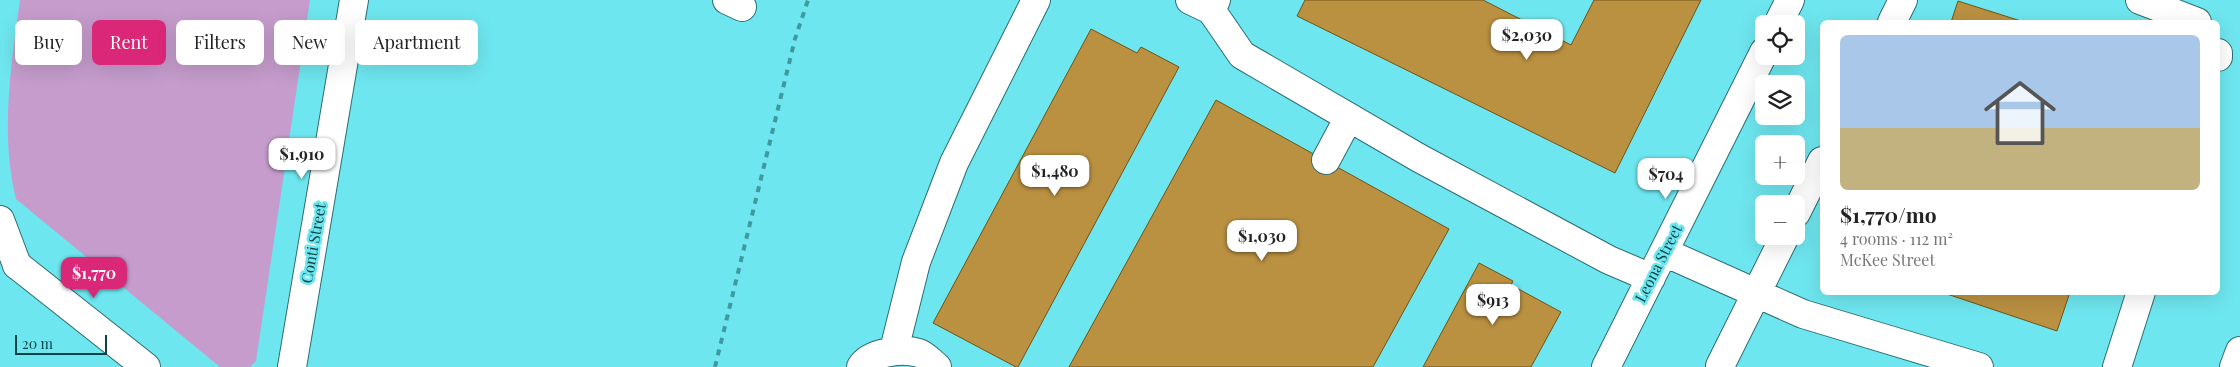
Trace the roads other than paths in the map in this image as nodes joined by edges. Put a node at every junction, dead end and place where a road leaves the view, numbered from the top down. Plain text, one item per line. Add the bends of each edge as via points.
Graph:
1 (354, 0) edge
2 (1036, 0) edge
3 (1790, 0) edge
4 (1903, 0) edge
5 (2140, 0) edge
6 (1205, 3) edge
7 (1782, 15) edge
8 (1893, 20) edge
9 (2192, 20) edge
10 (1758, 65) edge
11 (1349, 117) junction
12 (1326, 160) dead end
13 (1820, 164) edge
14 (1805, 195) edge
15 (0, 220) edge
16 (1780, 245) edge
17 (1664, 252) junction
18 (8, 259) edge
19 (1651, 278) junction
20 (1755, 295) junction
21 (2141, 295) edge
22 (894, 350) junction
23 (1720, 366) edge
24 (146, 367) edge
25 (292, 367) edge
26 (861, 367) edge
27 (938, 367) edge
28 (1606, 367) edge
29 (1979, 367) edge
30 (2117, 367) edge

1 - 25 street, Conti Street
2 - 22 street via 954,164 916,262
3 - 7 street
4 - 8 street
5 - 9 street
6 - 11 street via 1242,55
10 - 17 street, Leona Street
11 - 12 street
11 - 19 street via 1609,260
13 - 14 street
15 - 18 street
16 - 20 street
17 - 19 street, Leona Street
17 - 20 street
18 - 24 street
19 - 28 street, Leona Street
20 - 23 street
20 - 29 street via 1803,314
21 - 30 street
22 - 26 street via 864,362
22 - 27 street via 920,353

